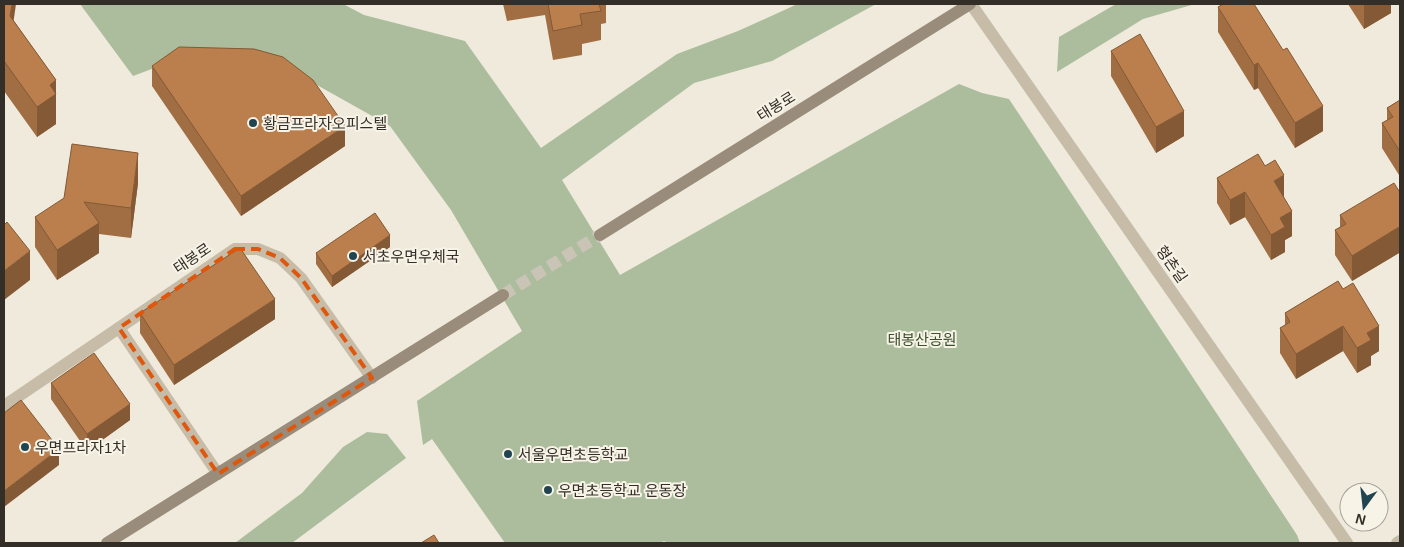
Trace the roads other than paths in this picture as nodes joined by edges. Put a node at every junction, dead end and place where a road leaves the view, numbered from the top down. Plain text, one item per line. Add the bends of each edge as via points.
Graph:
1 (970, 4) edge
2 (600, 235) tunnel mouth
3 (504, 295) tunnel mouth
4 (119, 328) junction
5 (372, 378) junction
6 (4, 406) edge
7 (218, 474) junction
8 (1400, 541) edge
9 (107, 543) edge
10 (1346, 543) edge
11 (1397, 543) edge

1 - 2 street, 태봉로
1 - 10 street, 형촌길
3 - 5 street
4 - 5 street, 태봉로 via 235,249 258,250 280,258 301,278
4 - 6 street, 태봉로
4 - 7 street
5 - 7 street
7 - 9 street
8 - 11 street

